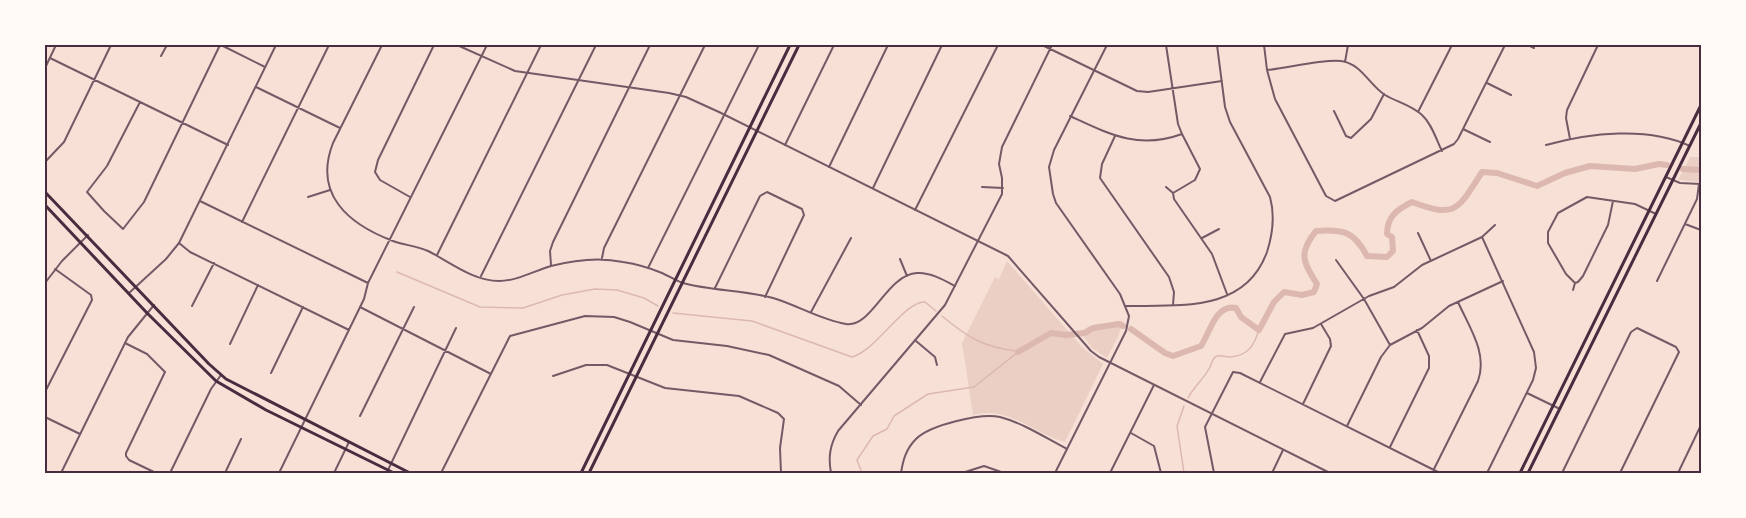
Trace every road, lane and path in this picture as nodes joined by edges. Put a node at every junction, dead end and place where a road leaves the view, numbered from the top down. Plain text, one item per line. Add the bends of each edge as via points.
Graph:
1 (56, 45) edge
2 (111, 45) edge
3 (167, 45) edge
4 (221, 45) edge
5 (276, 45) edge
6 (329, 45) edge
7 (382, 45) edge
8 (434, 45) edge
9 (456, 45) edge
10 (487, 45) edge
11 (541, 45) edge
12 (596, 45) edge
13 (650, 45) edge
14 (705, 45) edge
15 (759, 45) edge
16 (790, 45) edge
17 (800, 45) edge
18 (834, 45) edge
19 (888, 45) edge
20 (942, 45) edge
21 (998, 45) edge
22 (1042, 45) edge
23 (1107, 45) edge
24 (1166, 45) edge
25 (1217, 45) edge
26 (1264, 45) edge
27 (1348, 45) edge
28 (1452, 45) edge
29 (1505, 45) edge
30 (1528, 45) edge
31 (1598, 45) edge
32 (1051, 47) edge
33 (1534, 48) dead end
34 (161, 56) dead end
35 (481, 57) junction
36 (50, 58) junction
37 (1345, 62) junction
38 (265, 67) junction
39 (45, 68) edge
40 (1267, 70) junction
41 (1093, 71) junction
42 (527, 73) junction
43 (94, 80) junction
44 (579, 81) junction
45 (1222, 81) junction
46 (1486, 82) junction
47 (255, 87) junction
48 (630, 87) junction
49 (1172, 89) junction
50 (1384, 94) junction
51 (1511, 95) dead end
52 (680, 96) junction
53 (140, 102) junction
54 (298, 108) junction
55 (1700, 108) edge
56 (1334, 111) dead end
57 (1418, 112) junction
58 (725, 115) junction
59 (1070, 116) junction
60 (183, 123) junction
61 (1701, 123) edge
62 (340, 128) junction
63 (750, 128) junction
64 (1463, 129) junction
65 (757, 131) junction
66 (1182, 134) junction
67 (1115, 136) junction
68 (1570, 139) junction
69 (1490, 142) dead end
70 (1683, 143) junction
71 (228, 144) junction
72 (784, 145) junction
73 (1546, 145) dead end
74 (1690, 146) junction
75 (1442, 151) junction
76 (45, 162) edge
77 (829, 167) junction
78 (1666, 177) junction
79 (1673, 181) junction
80 (1700, 184) edge
81 (982, 187) dead end
82 (1166, 187) dead end
83 (1003, 188) junction
84 (872, 189) junction
85 (330, 190) junction
86 (45, 192) edge
87 (1173, 193) junction
88 (308, 197) dead end
89 (410, 197) junction
90 (200, 201) junction
91 (1613, 201) junction
92 (45, 205) edge
93 (915, 210) junction
94 (1649, 211) junction
95 (1656, 214) junction
96 (242, 222) junction
97 (1685, 224) junction
98 (1495, 225) dead end
99 (1219, 229) dead end
100 (1701, 230) edge
101 (1418, 233) dead end
102 (88, 236) junction
103 (1482, 237) junction
104 (851, 238) dead end
105 (1202, 238) junction
106 (390, 240) junction
107 (978, 241) junction
108 (81, 243) junction
109 (179, 243) junction
110 (437, 256) junction
111 (602, 259) junction
112 (900, 259) dead end
113 (1336, 260) dead end
114 (1431, 261) junction
115 (214, 263) junction
116 (551, 266) junction
117 (648, 268) junction
118 (55, 269) junction
119 (907, 276) junction
120 (480, 277) junction
121 (675, 279) junction
122 (1503, 281) junction
123 (1657, 281) dead end
124 (45, 283) edge
125 (368, 283) junction
126 (682, 283) junction
127 (1575, 283) junction
128 (258, 285) junction
129 (136, 286) junction
130 (955, 286) junction
131 (715, 288) junction
132 (1573, 290) dead end
133 (129, 293) junction
134 (1227, 294) junction
135 (765, 297) junction
136 (1364, 299) junction
137 (1458, 302) junction
138 (154, 305) junction
139 (1173, 305) junction
140 (192, 306) dead end
141 (1126, 306) junction
142 (303, 307) junction
143 (360, 307) junction
144 (414, 307) dead end
145 (811, 312) junction
146 (147, 313) junction
147 (1322, 324) junction
148 (456, 328) dead end
149 (403, 329) junction
150 (349, 330) junction
151 (650, 330) junction
152 (1417, 330) junction
153 (657, 334) junction
154 (916, 341) junction
155 (125, 343) junction
156 (230, 344) dead end
157 (1390, 345) junction
158 (446, 351) junction
159 (1110, 363) junction
160 (938, 365) dead end
161 (271, 373) dead end
162 (491, 374) junction
163 (630, 374) junction
164 (221, 375) junction
165 (553, 376) dead end
166 (636, 377) junction
167 (216, 381) junction
168 (1259, 382) junction
169 (1154, 385) junction
170 (45, 392) edge
171 (1527, 393) junction
172 (1303, 404) junction
173 (861, 405) junction
174 (1553, 406) junction
175 (1560, 409) junction
176 (611, 412) junction
177 (1211, 414) junction
178 (618, 415) junction
179 (360, 416) dead end
180 (45, 417) edge
181 (304, 420) junction
182 (1701, 425) edge
183 (302, 426) junction
184 (1347, 426) junction
185 (80, 434) junction
186 (1131, 434) junction
187 (242, 439) dead end
188 (349, 442) junction
189 (346, 448) junction
190 (592, 448) junction
191 (1390, 448) junction
192 (1067, 449) junction
193 (1283, 450) junction
194 (600, 452) junction
195 (391, 464) junction
196 (388, 470) junction
197 (1434, 470) junction
198 (1057, 472) edge
199 (1327, 472) edge
200 (61, 473) edge
201 (156, 473) edge
202 (170, 473) edge
203 (225, 473) edge
204 (279, 473) edge
205 (334, 473) edge
206 (394, 473) edge
207 (410, 473) edge
208 (441, 473) edge
209 (580, 473) edge
210 (589, 473) edge
211 (781, 473) edge
212 (831, 473) edge
213 (901, 473) edge
214 (962, 473) edge
215 (1004, 473) edge
216 (1110, 473) edge
217 (1161, 473) edge
218 (1214, 473) edge
219 (1272, 473) edge
220 (1440, 473) edge
221 (1486, 473) edge
222 (1520, 473) edge
223 (1528, 473) edge
224 (1562, 473) edge
225 (1620, 473) edge
226 (1678, 473) edge

1 - 36 street
2 - 43 street
3 - 34 street
4 - 38 street
4 - 60 street
5 - 38 street
6 - 54 street
7 - 62 street
8 - 89 street via 375,172 380,180
9 - 35 street
10 - 35 street
11 - 42 street
12 - 44 street
13 - 48 street
14 - 52 street
15 - 58 street
16 - 63 main road
17 - 65 main road
18 - 72 street
19 - 77 street
20 - 84 street
21 - 93 street
22 - 32 street
23 - 41 street
24 - 49 street
25 - 45 street
26 - 40 street
27 - 37 street
28 - 57 street
29 - 46 street
30 - 33 street
31 - 68 street via 1567,110
32 - 41 street
32 - 83 street via 999,155
35 - 42 street via 503,68
35 - 89 street
36 - 39 street
36 - 43 street
37 - 40 street
37 - 50 street via 1362,71
38 - 47 street
40 - 75 street via 1275,99 1332,201
41 - 49 street via 1137,91
41 - 59 street
42 - 44 street
42 - 110 street
43 - 53 street
43 - 76 street via 64,142
44 - 48 street
44 - 120 street
45 - 49 street
45 - 134 street via 1230,122 1270,197 1274,214 1269,246 1258,271 1247,284
46 - 51 street
46 - 64 street
47 - 54 street
47 - 71 street
48 - 52 street
48 - 116 street via 553,242
49 - 66 street
50 - 56 street via 1371,119 1351,138 1346,136
50 - 57 street
52 - 58 street
52 - 111 street
53 - 60 street
53 - 60 street via 107,166 87,192 123,229 144,202
54 - 62 street
54 - 96 street
55 - 70 main road
57 - 75 street
58 - 63 street
58 - 117 street
59 - 67 street
59 - 141 street via 1049,167 1053,194
60 - 71 street
61 - 74 main road
62 - 85 street via 328,158
63 - 65 street
63 - 121 main road
64 - 69 street
64 - 75 street via 1454,144
65 - 72 street
65 - 126 main road
66 - 67 street via 1145,141
66 - 87 street via 1200,169 1195,180
67 - 139 street via 1100,178 1169,277
68 - 70 street via 1656,135
68 - 73 street
70 - 74 street
70 - 78 main road
71 - 90 street
72 - 77 street
74 - 79 main road
77 - 84 street
78 - 79 street
78 - 94 main road
79 - 80 street
79 - 95 main road
80 - 97 street
81 - 83 street
82 - 87 street
83 - 107 street
84 - 93 street
85 - 88 street
85 - 106 street via 347,215
86 - 102 main road
87 - 105 street
89 - 106 street
90 - 96 street
90 - 109 street
91 - 94 street
91 - 127 street via 1608,225
91 - 127 street via 1582,199 1555,217 1548,232 1548,243
92 - 108 main road
93 - 107 street
94 - 95 street
94 - 174 main road
95 - 175 main road
96 - 125 street
97 - 100 street
97 - 123 street
98 - 103 street
99 - 105 street
101 - 114 street
102 - 108 street
102 - 129 main road
103 - 114 street
103 - 122 street
104 - 145 street
105 - 134 street
106 - 110 street
106 - 125 street
107 - 130 street
107 - 159 street via 1014,261 1090,351
108 - 118 street
108 - 133 main road
109 - 115 street
109 - 129 street
110 - 120 street
111 - 116 street
111 - 117 street
112 - 119 street
113 - 136 street
114 - 136 street via 1394,287
115 - 128 street
115 - 140 street
116 - 120 street via 513,279
117 - 121 street
118 - 124 street
118 - 170 street via 91,295 92,300
119 - 130 street via 924,274
119 - 145 street via 857,323 847,324
121 - 126 street
121 - 151 main road
122 - 137 street
122 - 171 street via 1534,352 1536,368
125 - 143 street
126 - 131 street
126 - 153 main road
127 - 132 street
128 - 142 street
128 - 156 street
129 - 133 street
129 - 138 main road
130 - 154 street
131 - 135 street
131 - 135 street via 760,196 767,192 802,209 804,215
133 - 146 main road
134 - 139 street via 1209,303
135 - 145 street
136 - 147 street
136 - 157 street
137 - 152 street
137 - 197 street via 1480,350 1482,367
138 - 146 street
138 - 164 main road
139 - 141 street
141 - 159 street via 1128,323
142 - 150 street
142 - 161 street
143 - 149 street
143 - 150 street
144 - 149 street
146 - 155 street
146 - 167 main road
147 - 168 street via 1285,334
147 - 172 street via 1331,346
148 - 158 street
149 - 158 street
149 - 179 street
150 - 181 street
151 - 153 street
151 - 162 street via 601,315 564,320 510,336
151 - 163 main road
152 - 157 street
152 - 191 street via 1429,369
153 - 166 main road
153 - 173 street via 769,355 839,386
154 - 160 street via 935,357
154 - 173 street
155 - 185 street
155 - 201 street via 147,354 165,372 126,453 129,459
157 - 184 street
158 - 162 street
158 - 195 street
159 - 169 street
159 - 192 street
162 - 208 street
163 - 165 street via 592,364
163 - 166 street
163 - 176 main road
164 - 167 street
164 - 181 main road
166 - 178 main road
166 - 211 street via 665,388 739,396 778,413 784,419
167 - 183 main road
167 - 202 street
168 - 172 street
168 - 177 street via 1231,372
169 - 177 street
169 - 186 street
171 - 174 street
171 - 221 street
172 - 184 street
173 - 212 street via 833,439
174 - 175 street
174 - 222 main road
175 - 223 main road
176 - 178 main road
176 - 190 main road
177 - 193 street
177 - 218 street via 1205,427
178 - 194 main road
180 - 185 street
181 - 183 street
181 - 188 main road
182 - 226 street
183 - 189 main road
183 - 204 street
184 - 191 street
185 - 200 street
186 - 216 street
186 - 217 street via 1154,446
187 - 203 street
188 - 189 street
188 - 195 main road
189 - 196 main road
189 - 205 street
190 - 194 main road
190 - 209 main road
191 - 197 street
192 - 198 street
192 - 213 street via 1008,420 976,417 918,437 907,450
193 - 199 street
193 - 219 street
194 - 210 main road
195 - 196 street
195 - 207 main road
196 - 206 main road
197 - 220 street
214 - 215 street via 984,466
224 - 225 street via 1633,330 1640,329 1679,352

